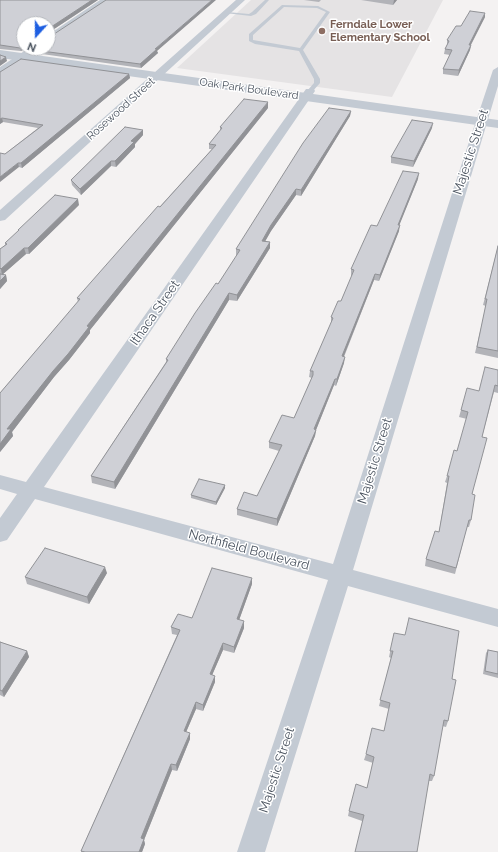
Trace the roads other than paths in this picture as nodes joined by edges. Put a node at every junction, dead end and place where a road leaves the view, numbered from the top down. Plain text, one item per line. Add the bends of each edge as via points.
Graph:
1 (106, 0) edge
2 (241, 0) edge
3 (267, 0) edge
4 (227, 13) junction
5 (56, 34) edge
6 (0, 49) edge
7 (301, 50) junction
8 (16, 51) edge
9 (16, 53) edge
10 (0, 54) edge
11 (24, 56) edge
12 (47, 56) edge
13 (498, 70) edge
14 (0, 72) edge
15 (159, 74) junction
16 (308, 94) junction
17 (490, 120) edge
18 (0, 217) edge
19 (0, 482) edge
20 (31, 490) junction
21 (0, 534) edge
22 (340, 575) junction
23 (498, 618) edge
24 (250, 852) edge

1 - 5 street
2 - 4 street, Rosewood Street
3 - 4 lane via 249,15
4 - 15 street, Rosewood Street
6 - 8 street, Oak Park Boulevard
7 - 7 lane via 328,12 324,9 283,6 251,35 251,41 254,43
7 - 16 lane via 317,79 317,83
9 - 10 street, Oak Park Boulevard
11 - 14 street
12 - 15 street, Oak Park Boulevard
13 - 17 street, Majestic Street
15 - 16 street, Oak Park Boulevard
15 - 18 street, Rosewood Street
16 - 17 street, Oak Park Boulevard
16 - 20 street, Ithaca Street
17 - 22 street, Majestic Street
19 - 20 street, Northfield Boulevard
20 - 21 street, Ithaca Street
20 - 22 street, Northfield Boulevard
22 - 23 street, Northfield Boulevard
22 - 24 street, Majestic Street

